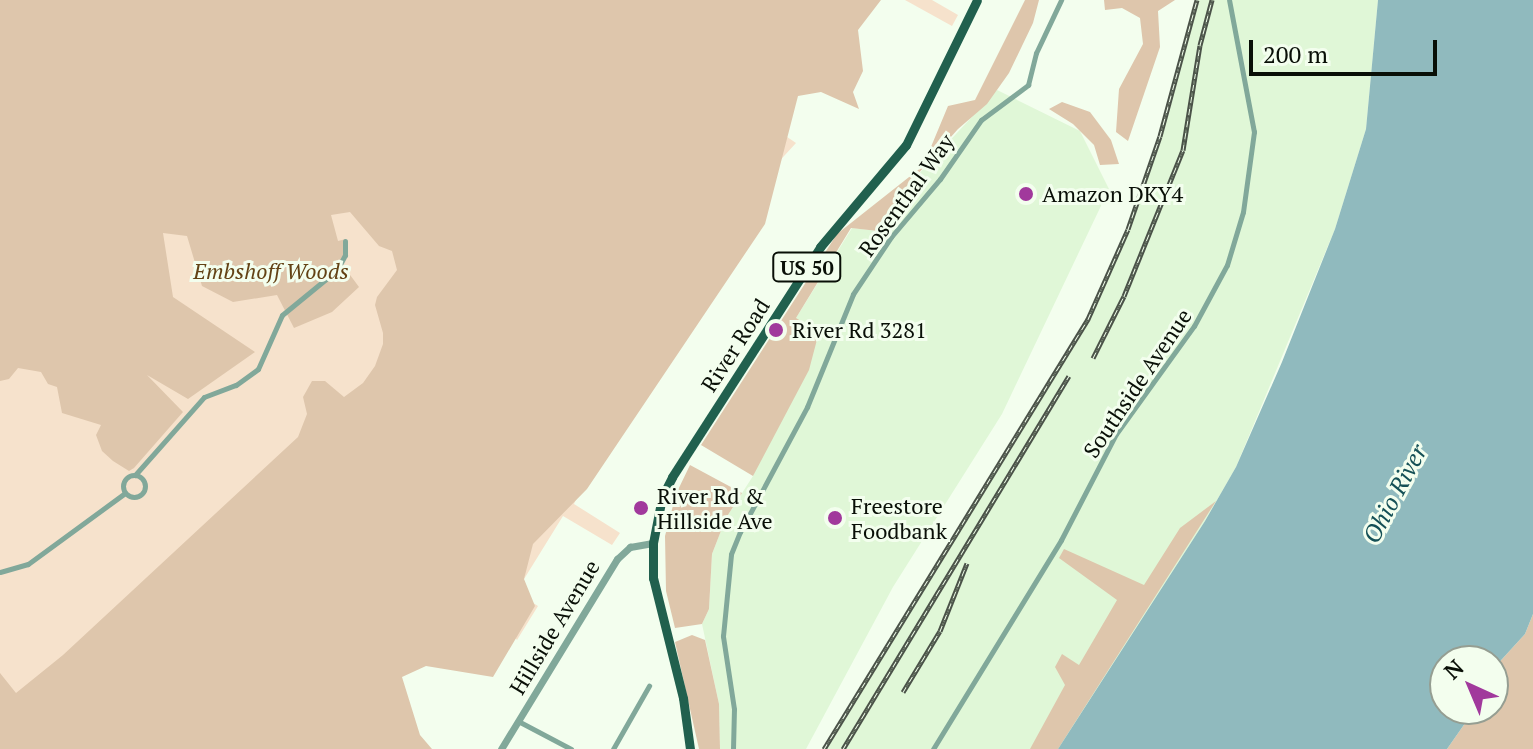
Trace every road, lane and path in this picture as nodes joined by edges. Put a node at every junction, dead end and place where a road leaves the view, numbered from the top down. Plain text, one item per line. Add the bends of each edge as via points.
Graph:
1 (977, 0) edge
2 (1061, 0) edge
3 (1229, 0) edge
4 (345, 241) dead end
5 (135, 475) junction
6 (125, 493) junction
7 (653, 543) junction
8 (0, 572) edge
9 (649, 686) dead end
10 (518, 721) junction
11 (501, 749) edge
12 (571, 749) edge
13 (613, 749) edge
14 (690, 749) edge
15 (733, 749) edge
16 (933, 749) edge

1 - 7 main road, River Road / US 50 via 906,145 820,247 672,477 662,497
2 - 15 street, Rosenthal Way via 1036,53 1028,85 981,120 853,294 807,407 740,532 731,554 723,636 734,709
3 - 16 street, Southside Avenue via 1254,132 1245,200 1227,265 1194,326 1116,434 1073,520
4 - 5 street via 337,270 282,315 258,369 236,385 204,397
5 - 6 street via 124,480
5 - 6 street via 144,481 144,492 135,498
6 - 8 street via 28,564
7 - 10 street, Hillside Avenue via 630,547 617,559
7 - 14 main road, River Road / US 50 via 656,599 683,698
9 - 13 street
10 - 11 street, Hillside Avenue
10 - 12 street

